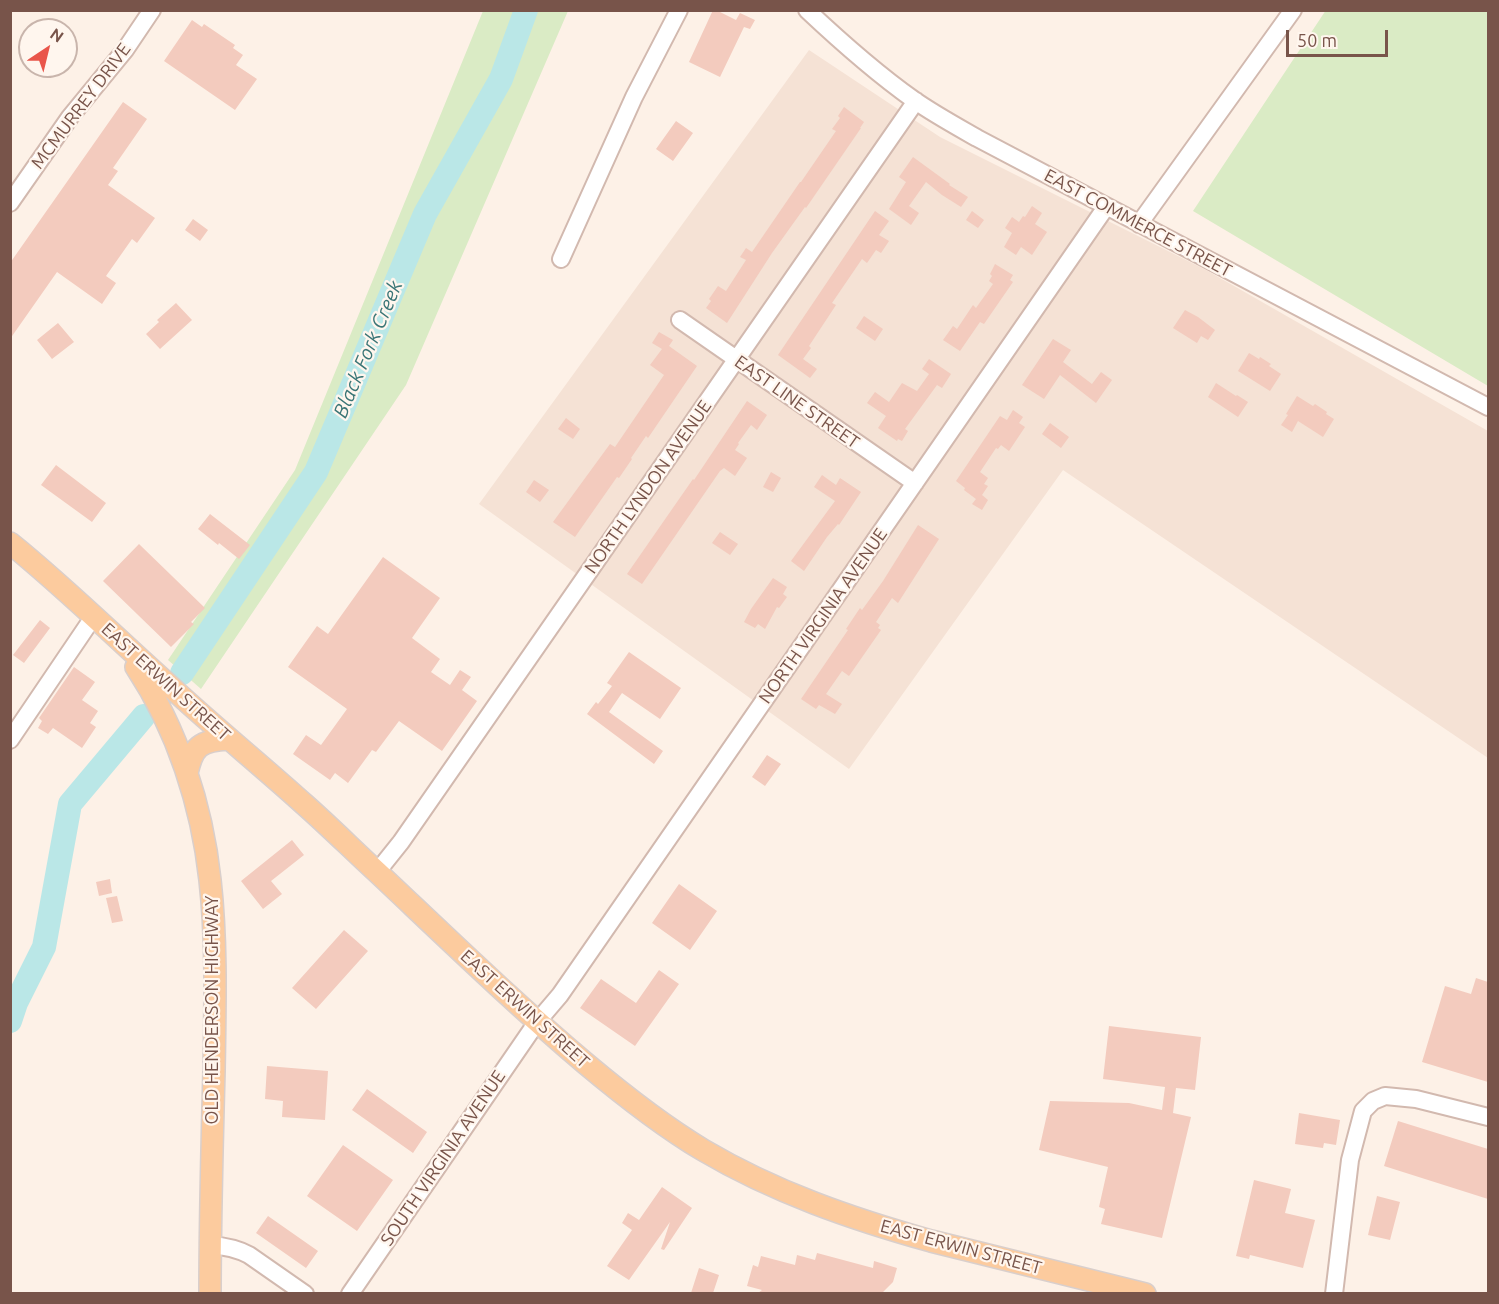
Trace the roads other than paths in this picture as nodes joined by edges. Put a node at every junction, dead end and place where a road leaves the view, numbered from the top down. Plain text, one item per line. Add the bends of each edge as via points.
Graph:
1 (152, 10) edge
2 (679, 10) edge
3 (807, 10) edge
4 (1293, 10) edge
5 (916, 101) junction
6 (13, 194) edge
7 (1106, 207) junction
8 (1139, 224) junction
9 (561, 259) dead end
10 (680, 320) dead end
11 (736, 359) junction
12 (1488, 407) edge
13 (915, 483) junction
14 (10, 543) edge
15 (94, 616) junction
16 (118, 638) junction
17 (228, 739) junction
18 (10, 740) edge
19 (187, 773) junction
20 (377, 872) junction
21 (537, 1022) junction
22 (1488, 1117) edge
23 (210, 1245) junction
24 (210, 1293) edge
25 (305, 1293) edge
26 (350, 1293) edge
27 (1145, 1293) edge
28 (1334, 1293) edge

1 - 6 street, MCMURREY DRIVE
2 - 9 street via 634,97
3 - 5 street, EAST COMMERCE STREET via 880,75
4 - 8 street
5 - 7 street, EAST COMMERCE STREET
5 - 11 street, NORTH LYNDON AVENUE
7 - 8 street, EAST COMMERCE STREET
7 - 13 street, NORTH VIRGINIA AVENUE
8 - 12 street, EAST COMMERCE STREET
10 - 11 street, EAST LINE STREET
11 - 13 street, EAST LINE STREET
11 - 20 street, NORTH LYNDON AVENUE
13 - 21 street, NORTH VIRGINIA AVENUE via 560,995
14 - 15 main road, EAST ERWIN STREET
15 - 16 main road, EAST ERWIN STREET
15 - 18 street
16 - 17 main road, EAST ERWIN STREET
16 - 19 main road, OLD HENDERSON HIGHWAY via 151,689
17 - 19 main road via 205,742 198,747 192,753
17 - 20 main road, EAST ERWIN STREET
19 - 23 main road, OLD HENDERSON HIGHWAY via 202,829 213,917
20 - 21 main road, EAST ERWIN STREET
21 - 26 street, SOUTH VIRGINIA AVENUE
21 - 27 main road, EAST ERWIN STREET via 672,1131 768,1185 897,1231
22 - 28 street via 1385,1096 1364,1111 1350,1160
23 - 24 main road, OLD HENDERSON HIGHWAY
23 - 25 street via 230,1247 249,1255

